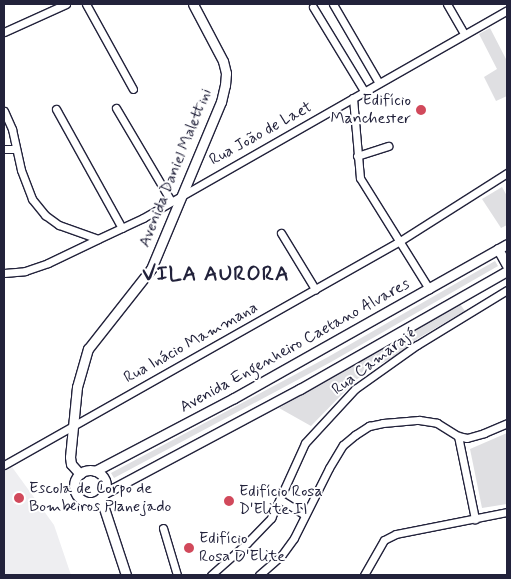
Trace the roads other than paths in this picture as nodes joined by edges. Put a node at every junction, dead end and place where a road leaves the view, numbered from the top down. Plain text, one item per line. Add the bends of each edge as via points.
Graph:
1 (63, 4) edge
2 (86, 4) edge
3 (193, 4) edge
4 (333, 4) edge
5 (447, 4) edge
6 (313, 7) dead end
7 (507, 10) edge
8 (4, 32) edge
9 (464, 34) junction
10 (379, 83) junction
11 (133, 89) dead end
12 (364, 91) junction
13 (353, 98) junction
14 (116, 108) dead end
15 (56, 109) dead end
16 (4, 111) edge
17 (388, 146) dead end
18 (4, 149) edge
19 (15, 149) junction
20 (357, 156) junction
21 (507, 173) edge
22 (182, 194) junction
23 (171, 200) junction
24 (122, 228) junction
25 (281, 233) dead end
26 (98, 239) junction
27 (400, 241) junction
28 (507, 244) edge
29 (498, 250) junction
30 (507, 265) edge
31 (507, 271) edge
32 (4, 274) edge
33 (430, 289) junction
34 (315, 290) junction
35 (507, 290) edge
36 (507, 423) edge
37 (74, 425) junction
38 (458, 436) junction
39 (4, 465) edge
40 (95, 471) junction
41 (80, 474) junction
42 (103, 496) junction
43 (280, 500) junction
44 (507, 512) edge
45 (305, 514) junction
46 (475, 519) junction
47 (163, 528) dead end
48 (126, 575) edge
49 (177, 575) edge
50 (211, 575) edge
51 (259, 575) edge
52 (364, 575) edge

1 - 8 street
2 - 11 street
3 - 22 street, Avenida Daniel Malettini via 226,73 221,102
4 - 10 street
5 - 9 street
6 - 12 street
7 - 9 street, Rua João de Laet
9 - 10 street, Rua João de Laet
10 - 12 street, Rua João de Laet
12 - 13 street, Rua João de Laet
13 - 20 street
13 - 22 street, Rua João de Laet
14 - 23 street
15 - 24 street
16 - 19 street via 12,129
17 - 20 street
18 - 19 street
19 - 26 street via 32,199 45,215 59,225
20 - 27 street via 360,178
21 - 27 street, Rua Inácio Mammana
22 - 23 street, Rua João de Laet
22 - 37 street, Avenida Daniel Malettini via 151,269 88,349 77,387
23 - 24 street, Rua João de Laet
24 - 26 street, Rua João de Laet
25 - 34 street
26 - 32 street, Rua João de Laet via 48,263
27 - 33 street
27 - 34 street, Rua Inácio Mammana
28 - 29 street, Avenida Engenheiro Caetano Alvares
29 - 30 street
29 - 33 street, Avenida Engenheiro Caetano Alvares
31 - 42 street
33 - 40 street, Avenida Engenheiro Caetano Alvares
34 - 37 street, Rua Inácio Mammana
35 - 43 street, Rua Camarajé via 417,345 355,390 305,443 286,480
36 - 38 street via 467,438
37 - 39 street, Rua Inácio Mammana
37 - 41 street, Avenida Daniel Malettini via 70,459
38 - 45 street via 437,423 419,420 369,426 343,445
38 - 46 street
40 - 41 street via 86,470
40 - 42 street via 105,480
41 - 42 street via 73,486 79,499 92,503
42 - 48 street
43 - 45 street
43 - 50 street, Rua Camarajé via 271,518
44 - 46 street
45 - 51 street via 281,556
46 - 52 street via 396,534 384,540
47 - 49 street

